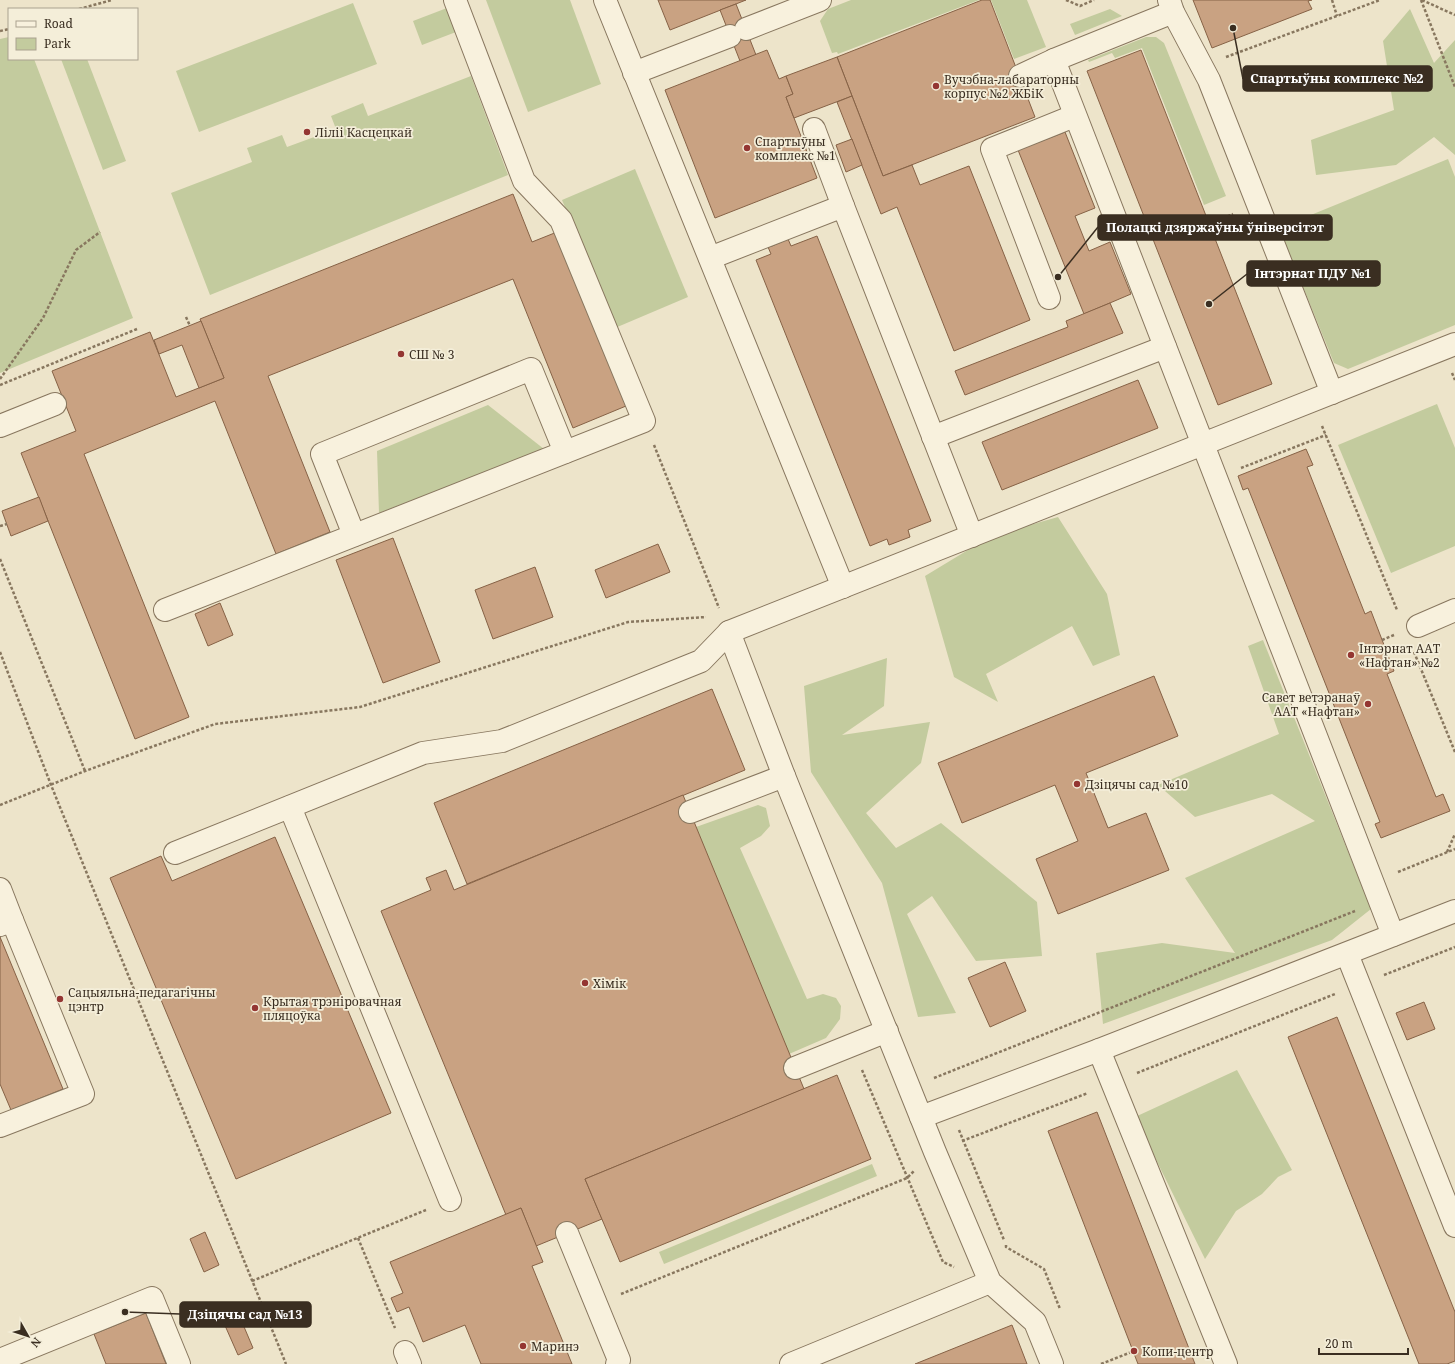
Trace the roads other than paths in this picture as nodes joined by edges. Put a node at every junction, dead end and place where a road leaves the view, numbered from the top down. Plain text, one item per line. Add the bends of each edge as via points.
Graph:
1 (455, 0) edge
2 (605, 0) edge
3 (820, 0) edge
4 (1171, 6) edge
5 (1054, 60) junction
6 (634, 73) junction
7 (1020, 76) dead end
8 (1074, 116) junction
9 (814, 129) dead end
10 (843, 206) junction
11 (710, 258) junction
12 (1049, 298) dead end
13 (1455, 344) edge
14 (1165, 347) junction
15 (1332, 393) junction
16 (55, 404) dead end
17 (0, 426) edge
18 (933, 437) junction
19 (1203, 444) junction
20 (565, 452) junction
21 (354, 535) junction
22 (972, 536) junction
23 (843, 587) junction
24 (164, 610) dead end
25 (1455, 610) edge
26 (726, 624) junction
27 (1418, 626) dead end
28 (784, 776) junction
29 (290, 807) junction
30 (690, 812) dead end
31 (175, 854) dead end
32 (0, 889) edge
33 (1455, 910) edge
34 (6, 922) edge
35 (1393, 935) junction
36 (1346, 954) junction
37 (887, 1031) junction
38 (1099, 1050) junction
39 (795, 1068) dead end
40 (921, 1117) junction
41 (0, 1126) edge
42 (450, 1200) road end
43 (1455, 1226) edge
44 (567, 1233) dead end
45 (990, 1282) junction
46 (0, 1360) edge
47 (179, 1364) edge
48 (617, 1364) edge
49 (791, 1364) edge
50 (1052, 1364) edge
51 (1226, 1364) edge

1 - 20 street via 524,181 561,220 644,421
2 - 6 street
3 - 6 street
4 - 5 street
4 - 15 street via 1212,88
5 - 7 street
5 - 8 street
6 - 11 street
8 - 12 street via 992,149
8 - 14 street
9 - 10 street
10 - 11 street
10 - 18 street
11 - 23 street
13 - 15 street
14 - 18 street
14 - 19 street
15 - 19 street
16 - 17 street
18 - 22 street
19 - 22 street
19 - 35 street
20 - 21 street
20 - 21 street via 531,369 322,454
21 - 24 street
22 - 23 street
23 - 26 street
25 - 27 street
26 - 28 street
26 - 29 street via 701,661 502,741 423,753
28 - 30 street
28 - 37 street
29 - 31 street
29 - 42 street
32 - 34 street
33 - 35 street
34 - 41 street via 83,1094
35 - 36 street
36 - 38 street
36 - 43 street
37 - 39 street
37 - 40 street
38 - 40 street
38 - 51 street
40 - 45 street
44 - 48 street via 619,1360
45 - 49 street
45 - 50 street via 1035,1322
46 - 47 street via 152,1298

